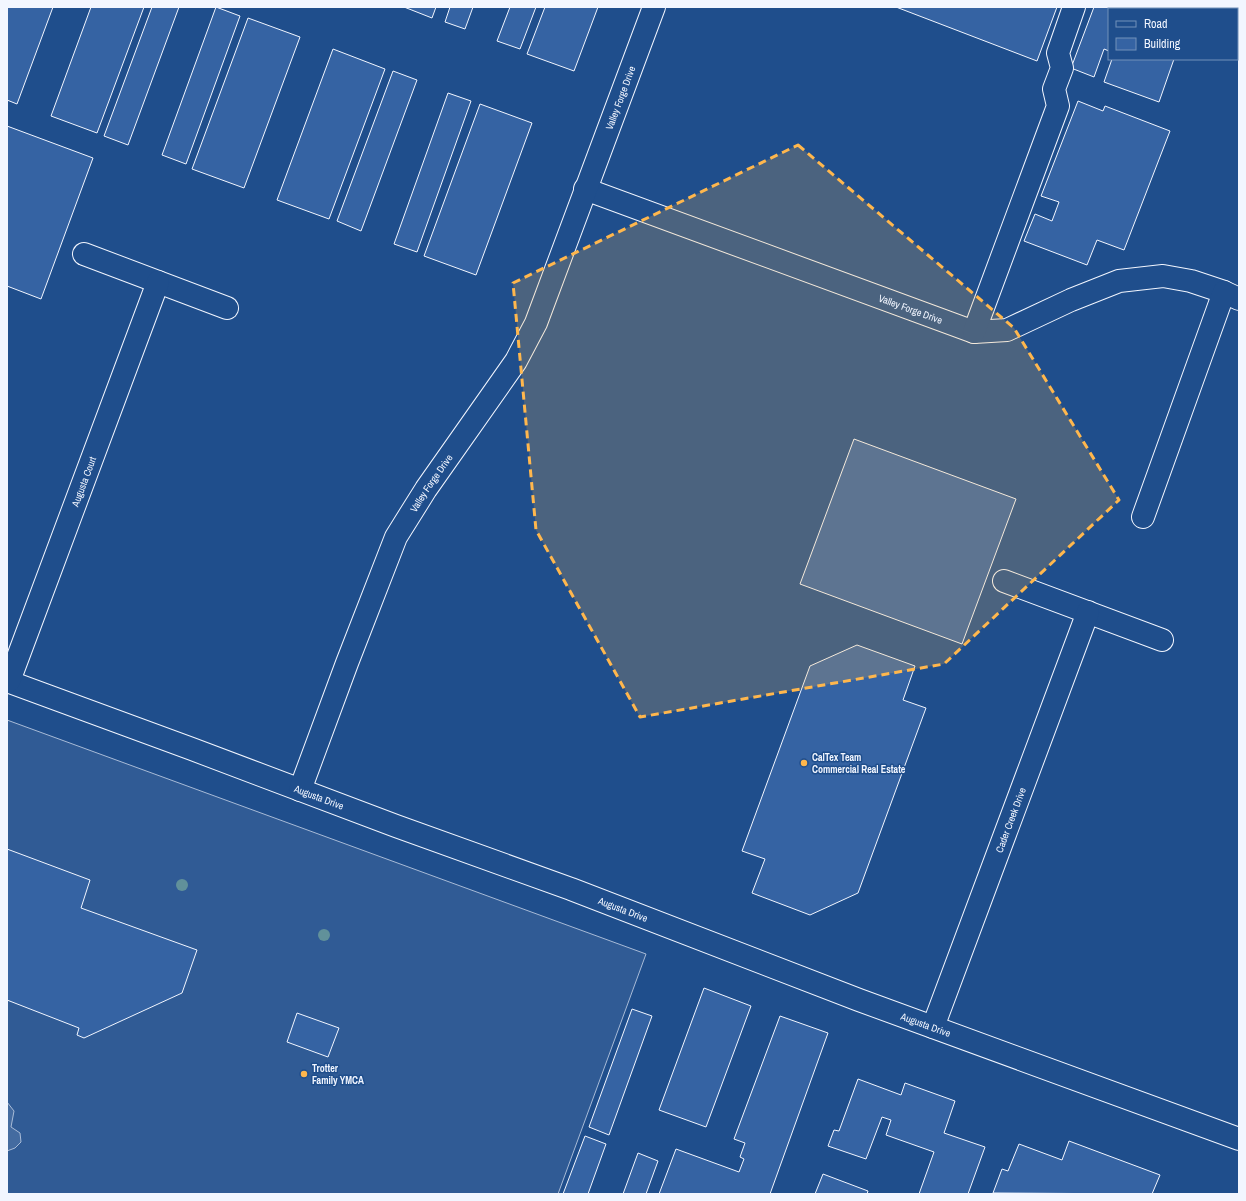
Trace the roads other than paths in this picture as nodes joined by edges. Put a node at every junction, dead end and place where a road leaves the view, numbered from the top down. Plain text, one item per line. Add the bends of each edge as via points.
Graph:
1 (654, 7) edge
2 (1074, 7) edge
3 (585, 189) junction
4 (84, 254) dead end
5 (158, 282) junction
6 (1232, 296) edge
7 (227, 308) dead end
8 (974, 332) junction
9 (1143, 517) dead end
10 (1004, 581) dead end
11 (1088, 612) junction
12 (1162, 640) dead end
13 (8, 681) edge
14 (300, 790) junction
15 (934, 1027) junction
16 (1239, 1139) edge

1 - 3 street, Valley Forge Drive
2 - 8 street via 1058,53 1062,68 1054,88 1058,106
3 - 8 street, Valley Forge Drive
3 - 14 street, Valley Forge Drive via 536,323 516,361 426,489 396,537
4 - 5 street
5 - 7 street
5 - 13 street, Augusta Court
6 - 8 street, Valley Forge Drive via 1191,281 1163,276 1119,281 1070,300 1007,330
6 - 9 street
10 - 11 street
11 - 12 street
11 - 15 street, Cader Creek Drive
13 - 14 street, Augusta Drive
14 - 15 street, Augusta Drive via 571,889
15 - 16 street, Augusta Drive

